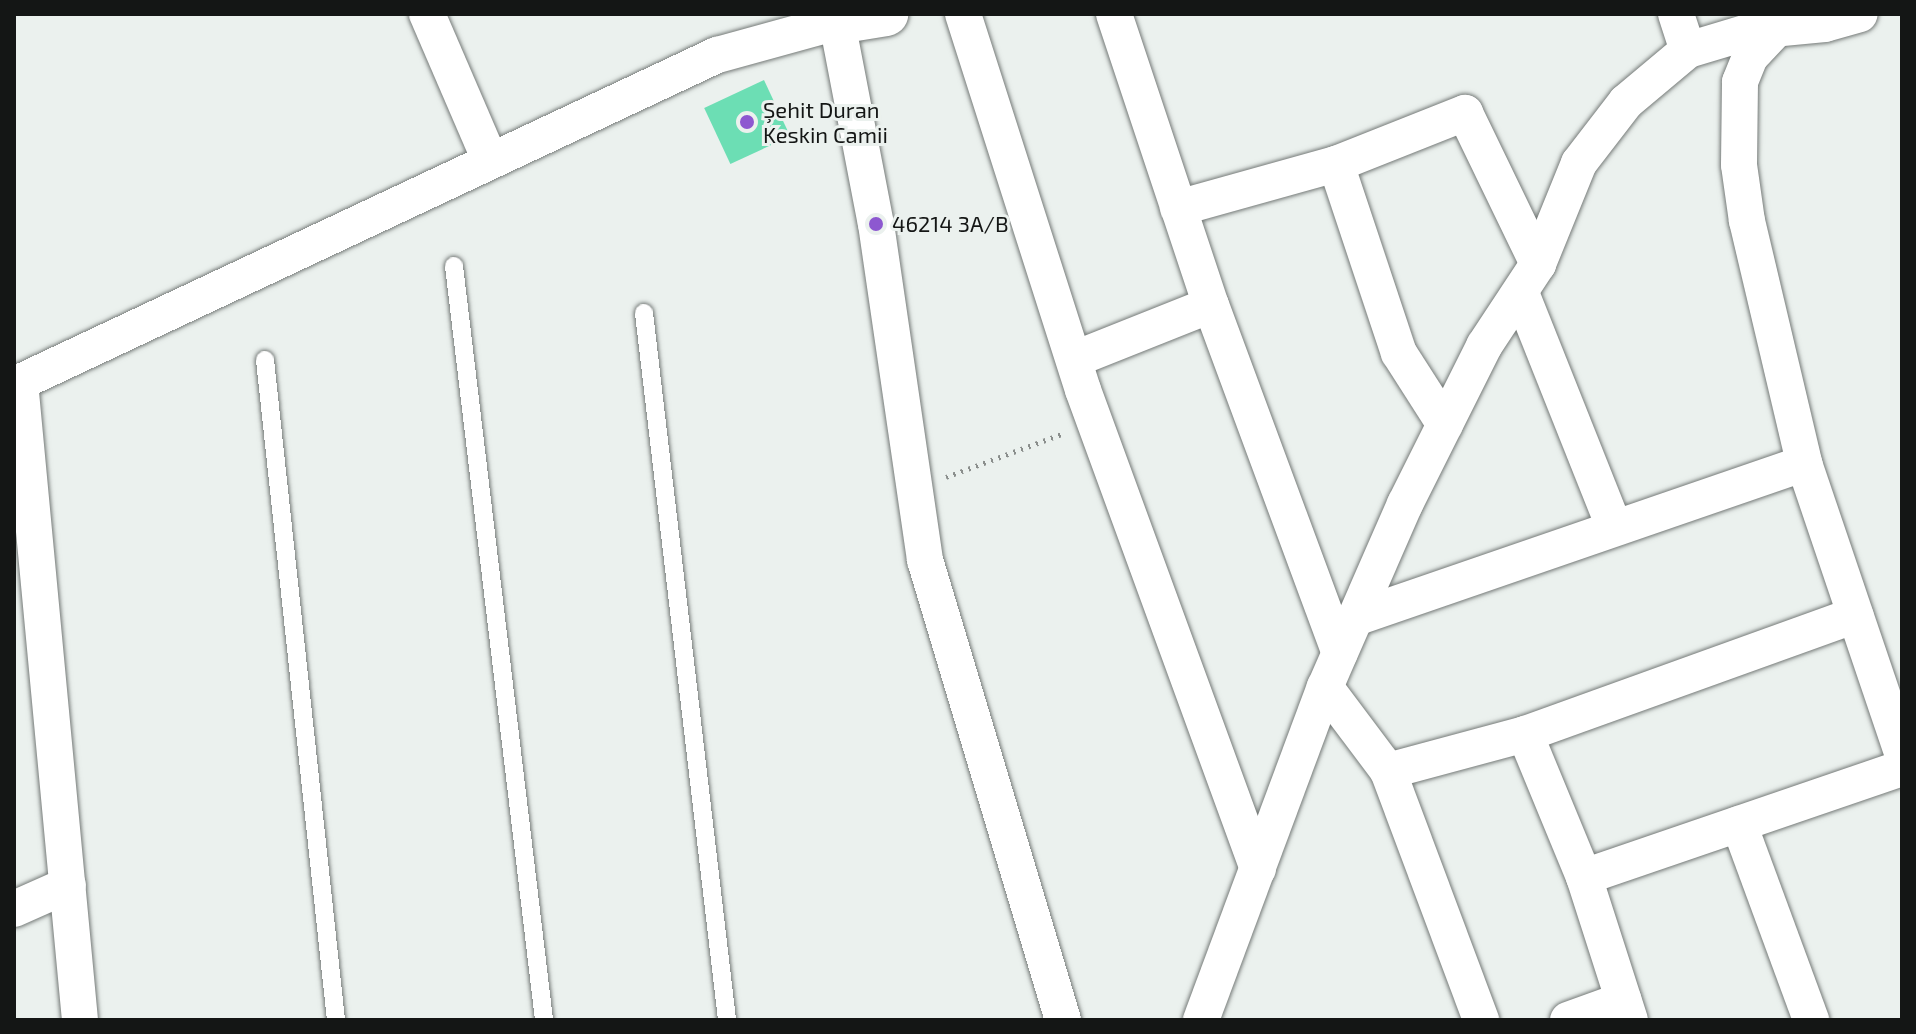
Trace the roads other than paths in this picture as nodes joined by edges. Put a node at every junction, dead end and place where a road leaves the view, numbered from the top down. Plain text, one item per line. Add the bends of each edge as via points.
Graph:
1 (427, 14) edge
2 (886, 14) edge
3 (963, 14) edge
4 (1114, 14) edge
5 (1676, 14) edge
6 (1860, 14) edge
7 (836, 18) edge
8 (1783, 21) edge
9 (1688, 50) junction
10 (489, 158) junction
11 (1336, 164) junction
12 (1178, 208) junction
13 (454, 266) dead end
14 (1529, 279) junction
15 (1211, 305) junction
16 (644, 313) dead end
17 (1075, 359) junction
18 (265, 360) dead end
19 (17, 384) edge
20 (1445, 425) junction
21 (1804, 463) junction
22 (1614, 527) junction
23 (1855, 615) junction
24 (1355, 618) junction
25 (1340, 653) junction
26 (1325, 687) junction
27 (1525, 734) junction
28 (1902, 752) edge
29 (1902, 768) edge
30 (1388, 771) junction
31 (1739, 824) junction
32 (1258, 869) junction
33 (1584, 877) junction
34 (68, 885) junction
35 (14, 909) edge
36 (1627, 1010) edge
37 (80, 1020) edge
38 (336, 1020) edge
39 (544, 1020) edge
40 (727, 1020) edge
41 (1063, 1020) edge
42 (1201, 1020) edge
43 (1481, 1020) edge
44 (1568, 1020) edge
45 (1811, 1020) edge

1 - 10 street
2 - 7 main road
3 - 17 street
4 - 12 street
5 - 9 street
6 - 8 street via 1825,24
7 - 10 street via 717,55
7 - 41 street via 876,224 925,560
8 - 9 street
8 - 21 street via 1750,57 1740,82 1739,165 1765,308
9 - 14 street via 1626,102 1579,163
10 - 19 street
11 - 12 street
11 - 14 street via 1465,113
11 - 20 street via 1399,353
12 - 15 street
13 - 39 lane
14 - 20 street via 1484,346
14 - 22 street
15 - 17 street
15 - 25 street
16 - 40 lane
17 - 32 street
18 - 38 lane
19 - 34 street
20 - 24 street
21 - 22 street
21 - 23 street
22 - 24 street
23 - 27 street
23 - 28 street
24 - 25 street
25 - 26 street
26 - 30 street
26 - 32 street
27 - 30 street
27 - 33 street
29 - 31 street
30 - 43 street
31 - 33 street
31 - 45 street
32 - 42 street
33 - 36 street
34 - 35 street
34 - 37 street
36 - 44 street

